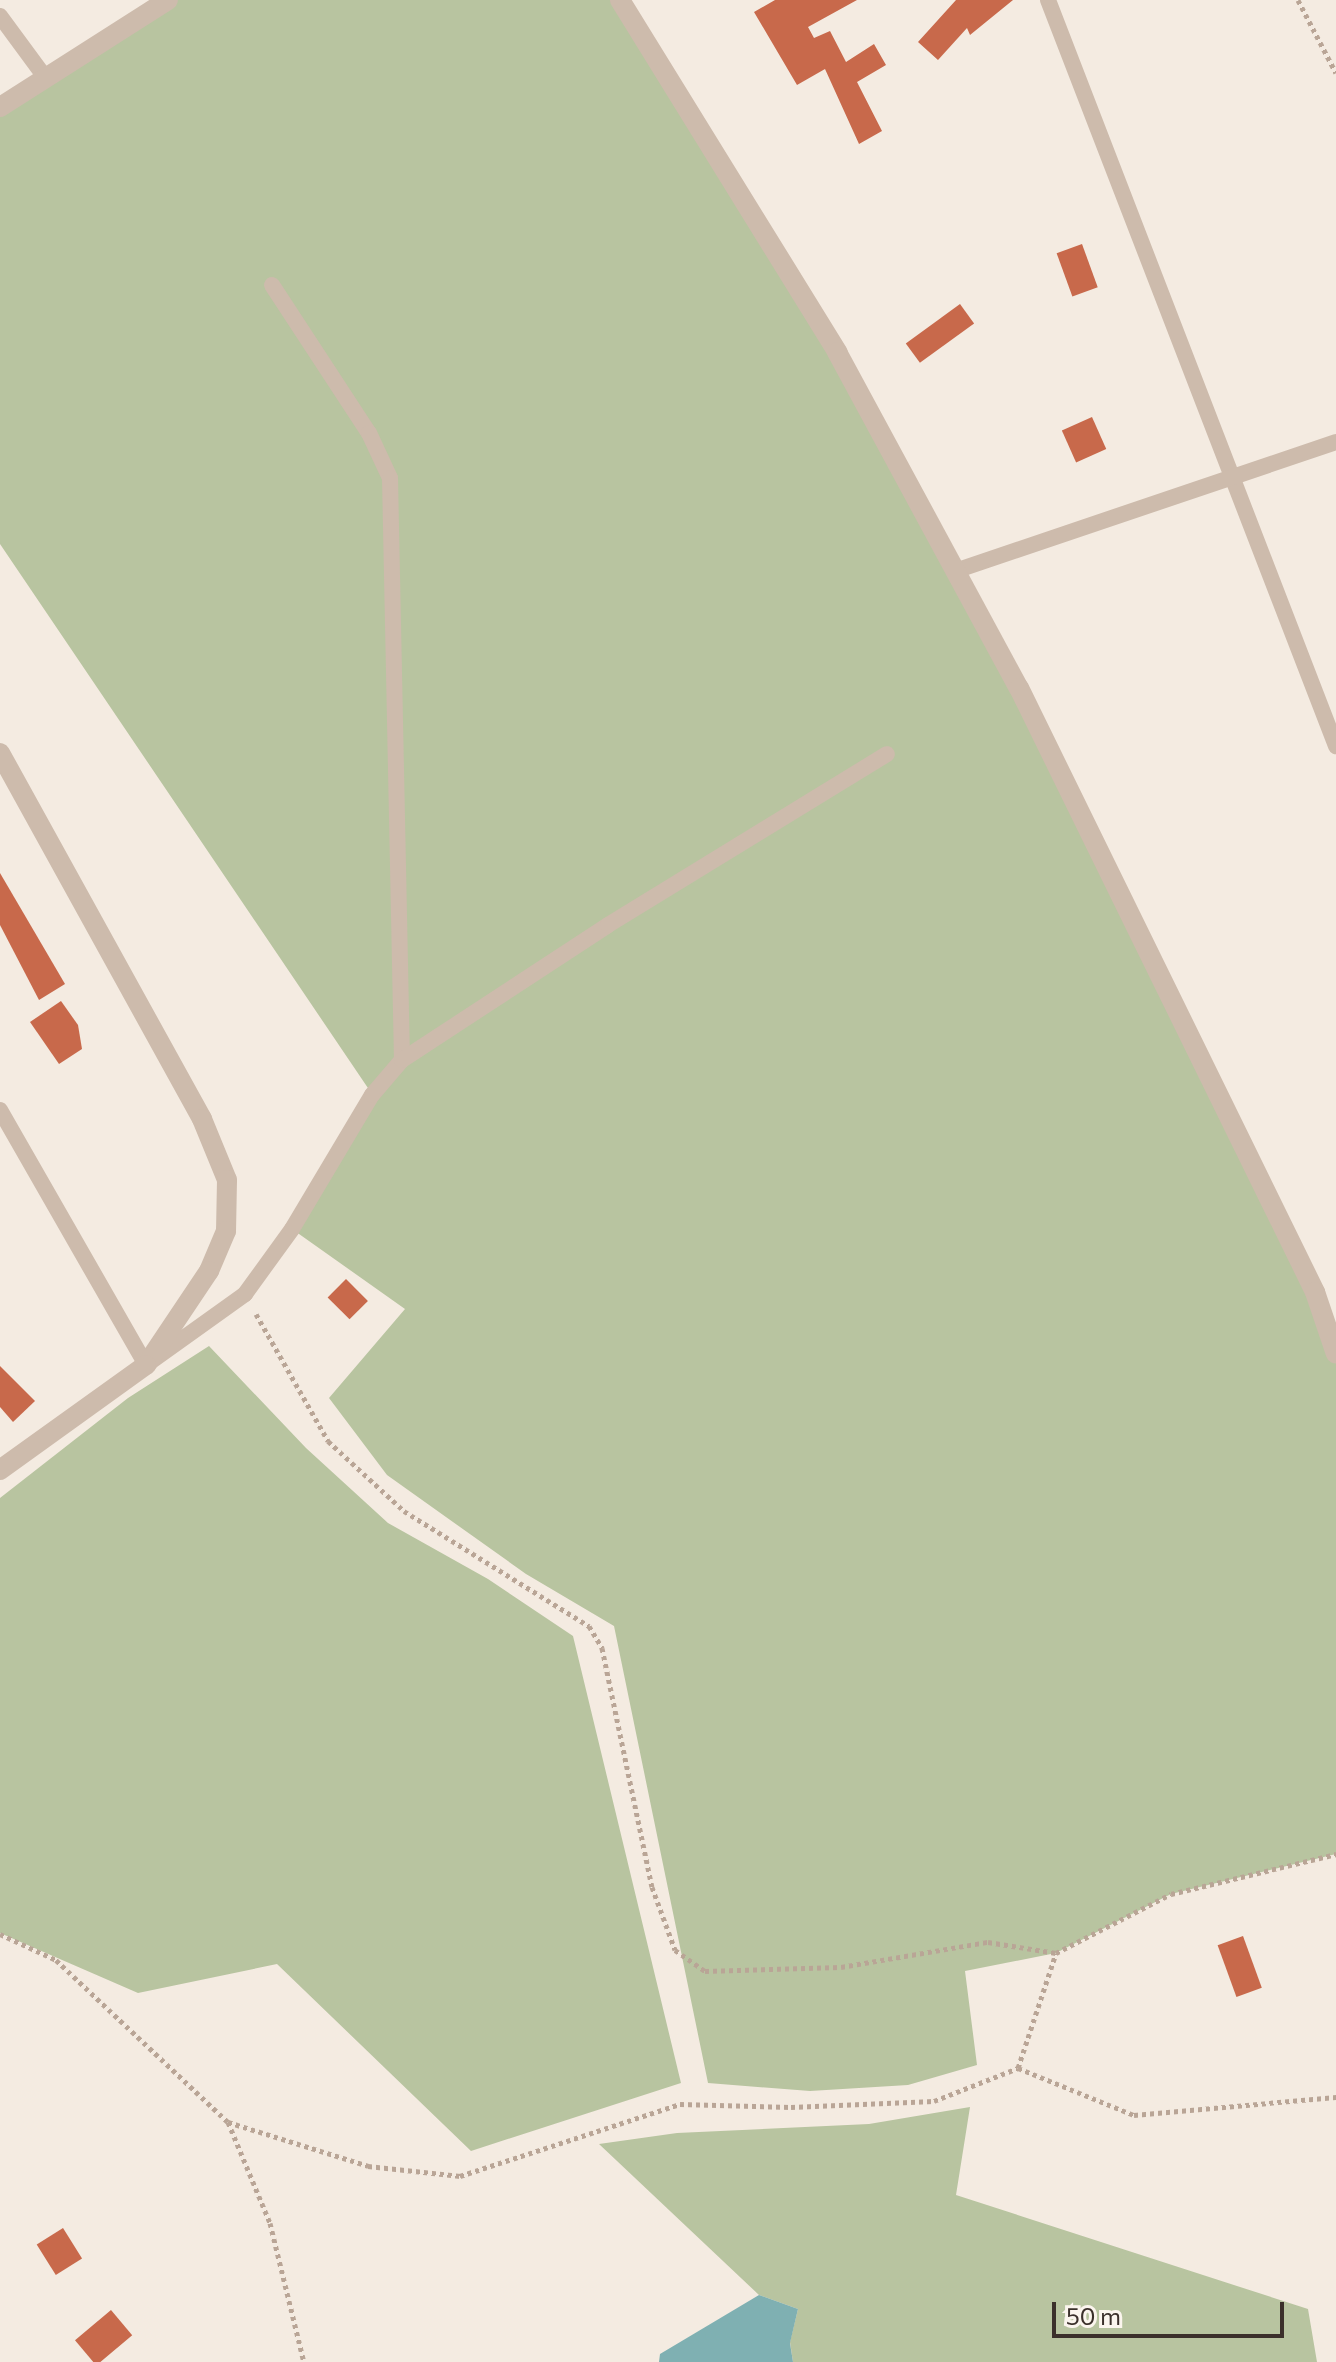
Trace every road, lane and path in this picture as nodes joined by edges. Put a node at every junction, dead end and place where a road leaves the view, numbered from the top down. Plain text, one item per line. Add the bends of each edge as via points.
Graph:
1 (168, 0) edge
2 (620, 0) edge
3 (1048, 0) edge
4 (1298, 0) edge
5 (0, 16) edge
6 (1336, 73) edge
7 (45, 77) junction
8 (0, 107) edge
9 (272, 285) dead end
10 (1336, 442) edge
11 (1231, 478) junction
12 (955, 571) junction
13 (1336, 746) edge
14 (0, 753) edge
15 (887, 754) dead end
16 (402, 1060) junction
17 (0, 1110) edge
18 (245, 1294) junction
19 (1336, 1354) edge
20 (146, 1365) junction
21 (0, 1470) edge
22 (1336, 1854) edge
23 (0, 1934) edge
24 (1056, 1953) junction
25 (1018, 2068) junction
26 (1336, 2097) edge
27 (228, 2122) junction
28 (304, 2362) edge

1 - 7 street
2 - 12 street via 837,352
3 - 11 lane
4 - 6 path
5 - 7 lane
7 - 8 street
9 - 16 lane via 369,433 390,478
10 - 11 lane
11 - 12 lane
11 - 13 lane
12 - 19 street via 1019,688 1315,1292
14 - 20 street via 202,1119 227,1180 226,1231 209,1271
15 - 16 lane
16 - 18 lane via 372,1095 292,1229
17 - 20 lane
18 - 20 lane
18 - 24 path via 328,1441 404,1511 589,1626 602,1648 652,1887 675,1950 705,1971 841,1967 988,1942
20 - 21 street
22 - 24 path via 1171,1894
23 - 27 path via 56,1960
24 - 25 path
25 - 26 path via 1134,2115
25 - 27 path via 934,2101 791,2107 680,2104 460,2176 368,2166
27 - 28 path via 270,2223

